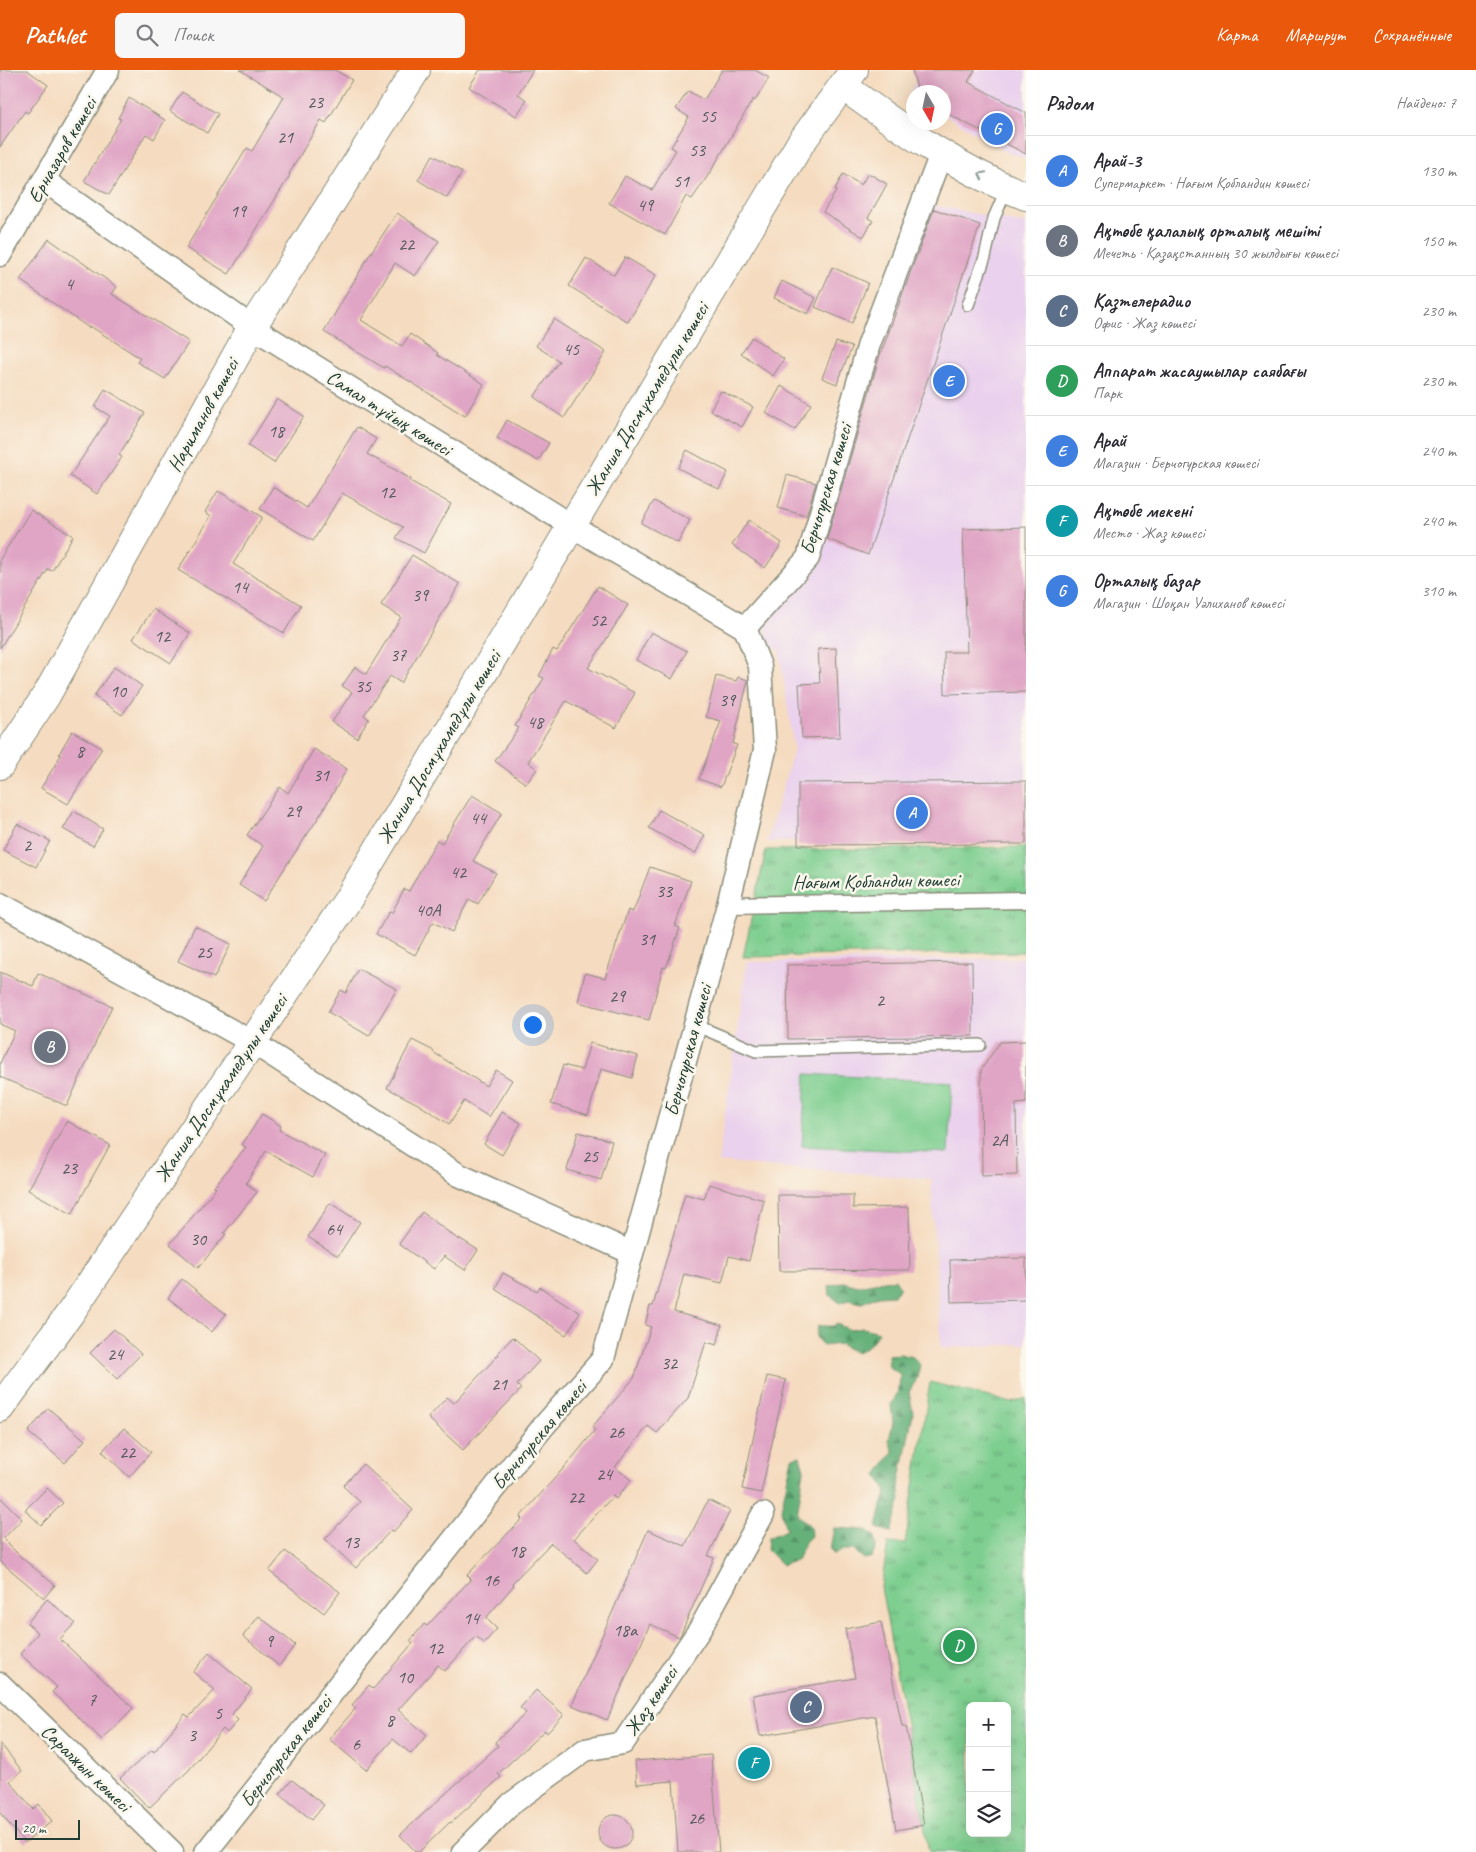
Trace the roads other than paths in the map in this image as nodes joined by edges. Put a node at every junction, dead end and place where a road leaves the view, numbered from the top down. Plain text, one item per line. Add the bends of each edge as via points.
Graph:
1 (108, 70) edge
2 (416, 70) edge
3 (849, 78) edge
4 (941, 154) junction
5 (45, 181) junction
6 (1017, 192) edge
7 (0, 255) edge
8 (968, 305) dead end
9 (252, 327) junction
10 (572, 526) junction
11 (745, 628) junction
12 (0, 765) edge
13 (1026, 900) edge
14 (0, 904) edge
15 (728, 905) junction
16 (695, 1025) junction
17 (252, 1042) junction
18 (980, 1046) dead end
19 (632, 1253) junction
20 (0, 1408) edge
21 (763, 1514) dead end
22 (0, 1684) edge
23 (172, 1852) edge
24 (206, 1852) edge
25 (463, 1852) edge

1 - 5 street, Ерназаров көшесі
2 - 9 street, Нариманов көшесі
3 - 4 street
3 - 10 street, Жанша Досмұхамедұлы көшесі via 800,144
6 -> 4 street
4 - 11 street, Берчогурская көшесі via 869,344 808,558
5 - 7 street, Ерназаров көшесі
5 - 9 street, Самал тұйық көшесі
6 - 8 lane via 994,218
9 - 10 street, Самал тұйық көшесі
9 - 12 street, Нариманов көшесі via 46,696
10 - 11 street, Самал тұйық көшесі
10 - 17 street, Жанша Досмұхамедұлы көшесі via 347,901
11 - 15 street, Берчогурская көшесі via 760,666 765,750
13 - 15 street, Нағым Қобландин көшесі
14 - 17 street
15 - 16 street, Берчогурская көшесі
16 - 18 lane via 756,1051
16 - 19 street, Берчогурская көшесі
17 - 19 street via 459,1175
17 - 20 street, Жанша Досмұхамедұлы көшесі via 71,1312
19 - 24 street, Берчогурская көшесі via 603,1359 542,1428
21 - 25 street, Жаз көшесі via 700,1629 623,1743 585,1750 511,1804
22 - 23 street, Саралжын көшесі

